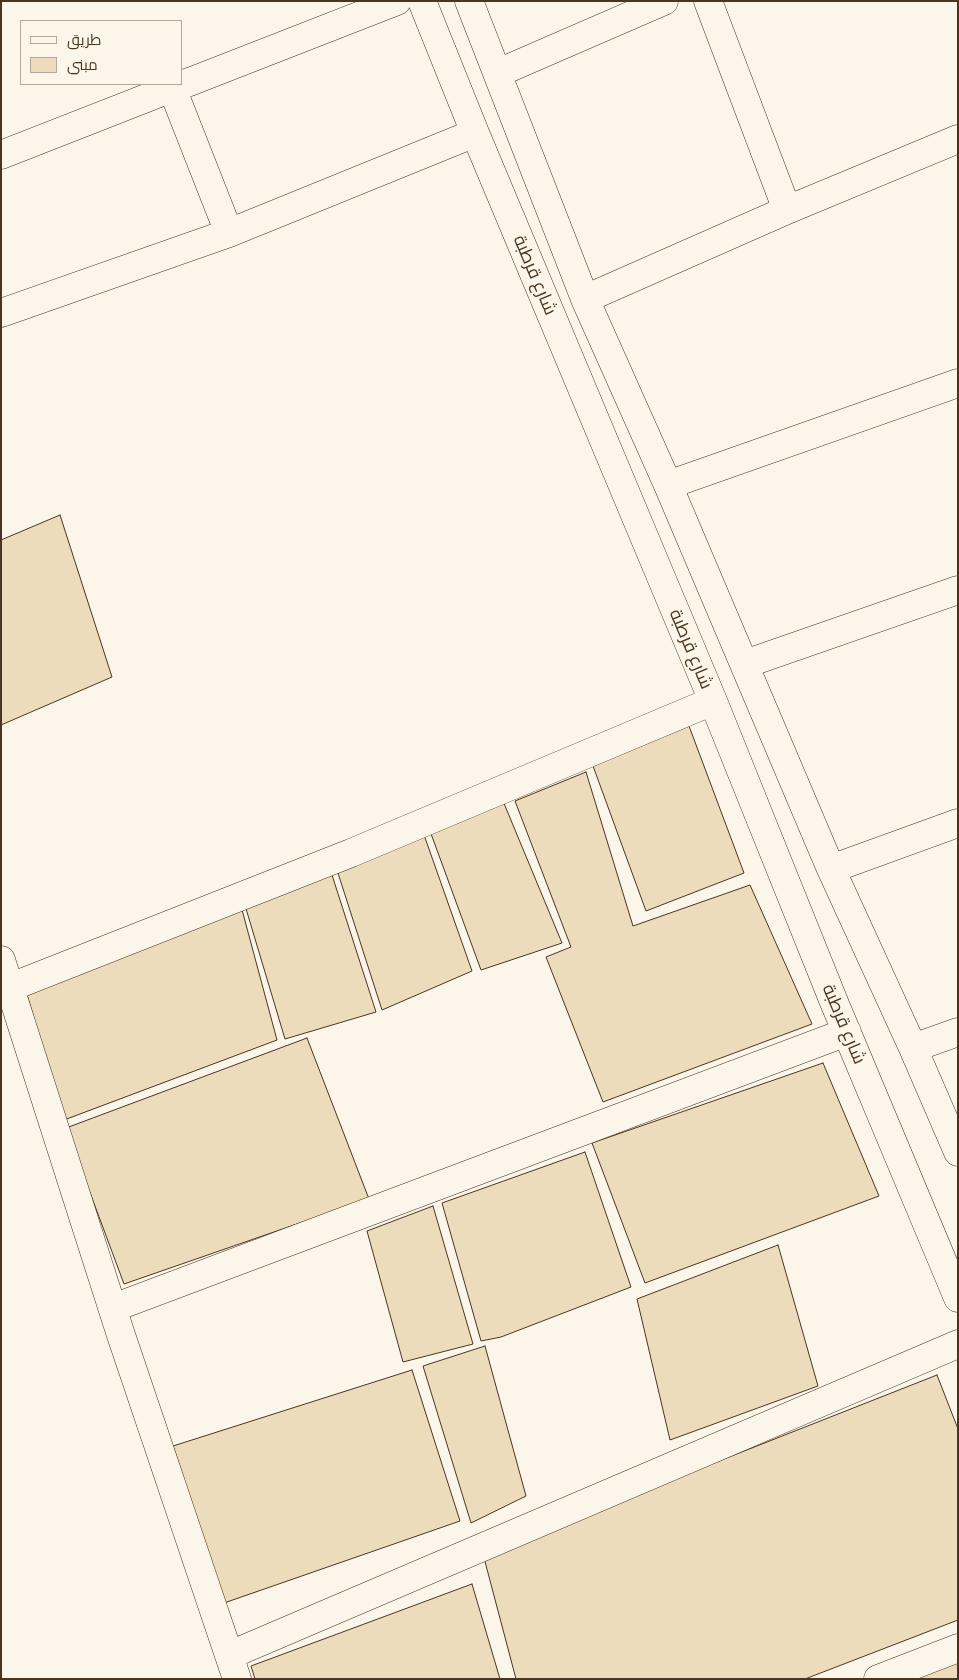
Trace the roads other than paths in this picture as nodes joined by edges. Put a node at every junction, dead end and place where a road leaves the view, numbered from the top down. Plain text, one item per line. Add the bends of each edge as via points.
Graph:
1 (397, 1) edge
2 (422, 1) edge
3 (469, 1) edge
4 (664, 1) edge
5 (708, 1) edge
6 (498, 73) junction
7 (182, 84) edge
8 (181, 85) edge
9 (172, 88) junction
10 (475, 133) junction
11 (958, 139) edge
12 (1, 155) edge
13 (787, 210) junction
14 (230, 233) junction
15 (585, 299) junction
16 (1, 312) edge
17 (958, 383) edge
18 (668, 485) junction
19 (958, 590) edge
20 (745, 664) junction
21 (713, 701) junction
22 (958, 824) edge
23 (831, 869) junction
24 (1, 960) edge
25 (11, 987) junction
26 (847, 1032) junction
27 (958, 1032) edge
28 (913, 1048) junction
29 (958, 1152) edge
30 (958, 1298) edge
31 (113, 1308) junction
32 (958, 1344) edge
33 (958, 1648) edge
34 (234, 1667) edge
35 (878, 1679) edge

1 - 7 street
2 - 10 street, شارع قرطبة
3 - 6 street, شارع قرطبة
4 - 6 street
5 - 13 street
6 - 15 street, شارع قرطبة
8 - 9 street
9 - 12 street
9 - 14 street
10 - 14 street
10 - 21 street, شارع قرطبة
11 - 13 street
13 - 15 street
14 - 16 street
15 - 18 street, شارع قرطبة
17 - 18 street
18 - 20 street, شارع قرطبة
19 - 20 street
20 - 23 street, شارع قرطبة
21 - 25 street via 350,852
21 - 26 street, شارع قرطبة
22 - 23 street
23 - 28 street, شارع قرطبة
24 - 25 street
25 - 31 street
26 - 30 street, شارع قرطبة
26 - 31 street
27 - 28 street
28 - 29 street, شارع قرطبة
31 - 34 street
32 - 34 street
33 - 35 street

